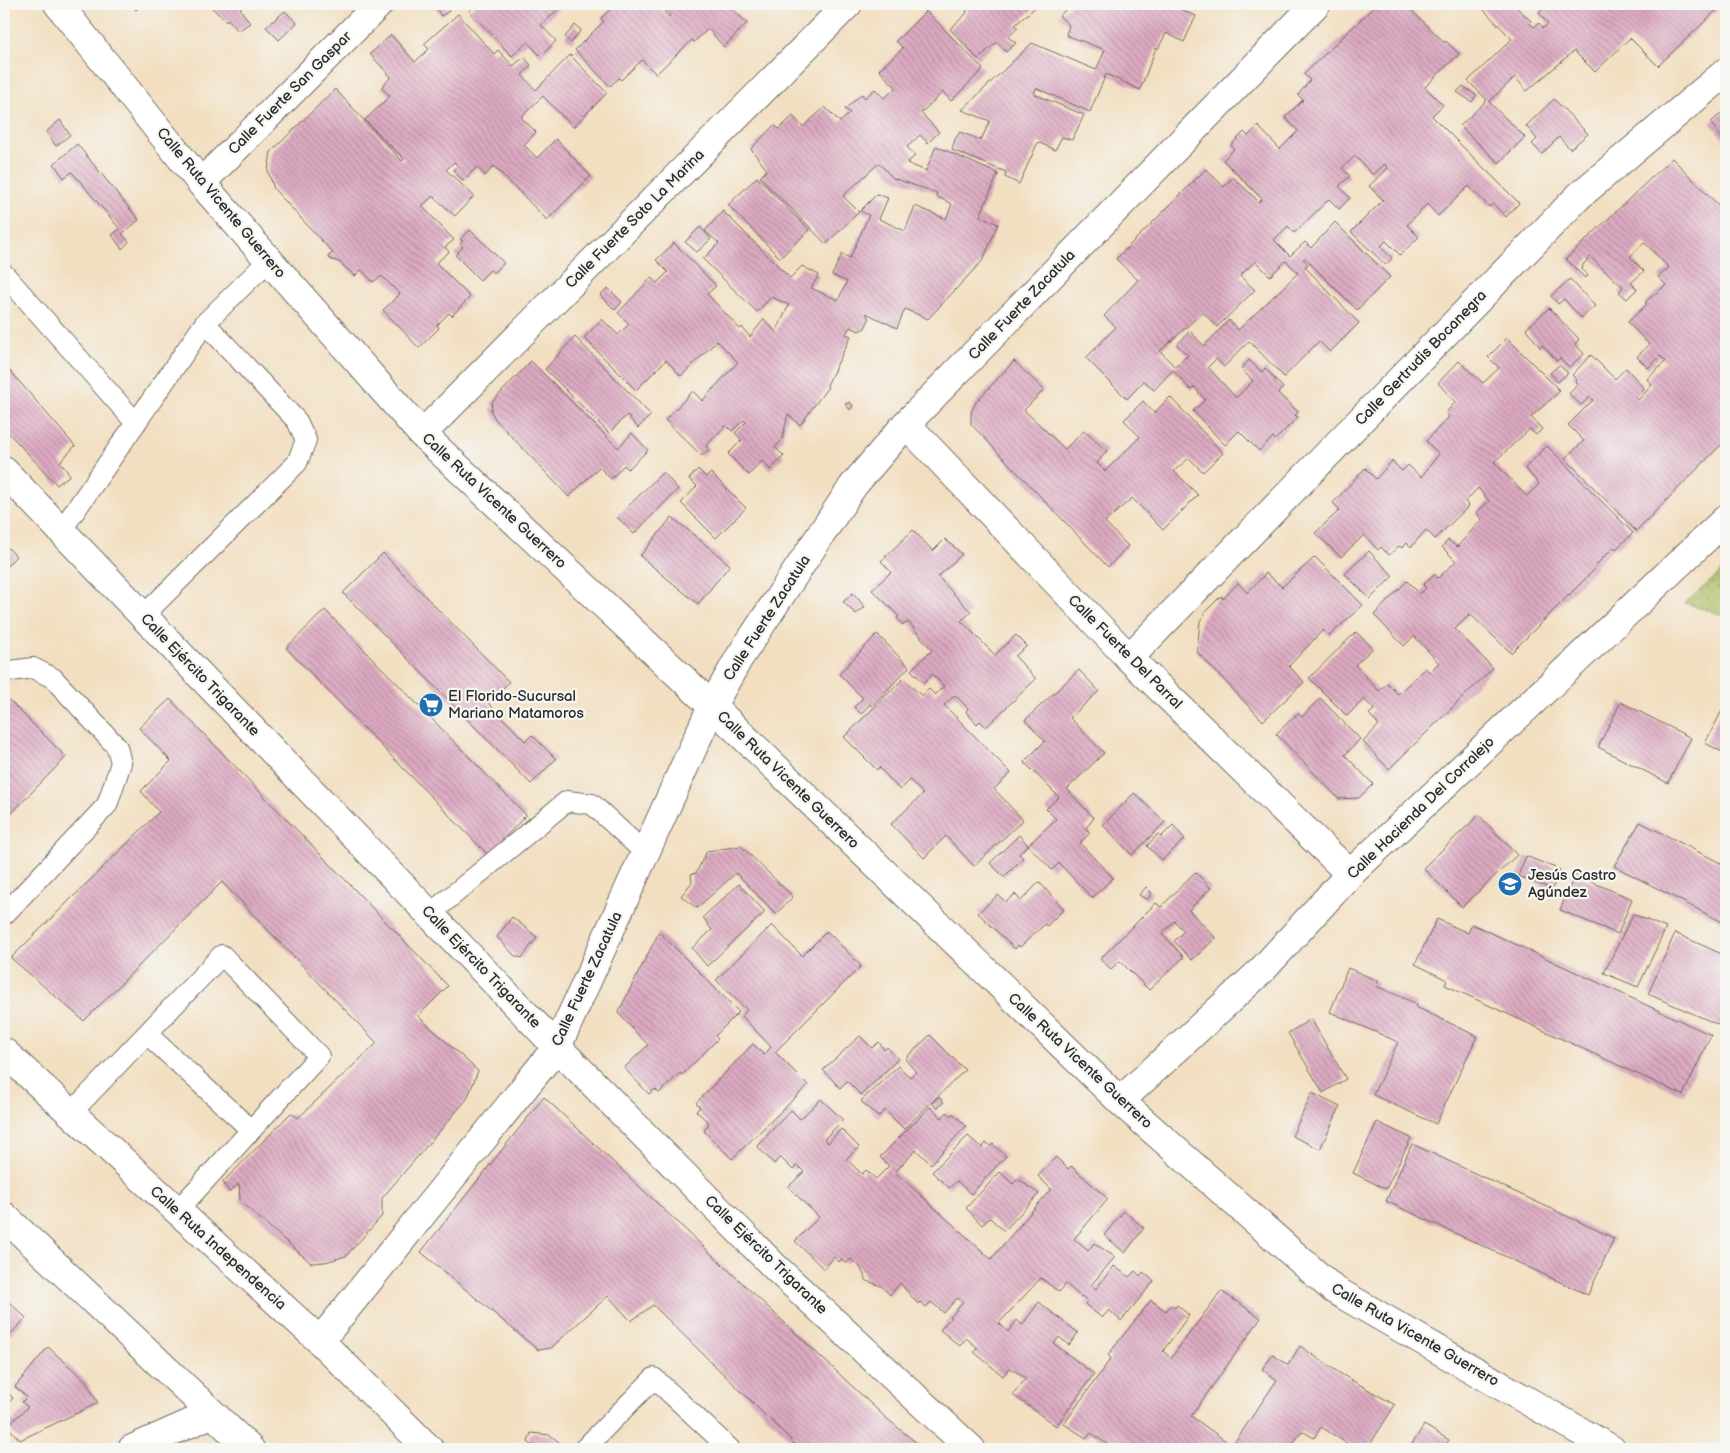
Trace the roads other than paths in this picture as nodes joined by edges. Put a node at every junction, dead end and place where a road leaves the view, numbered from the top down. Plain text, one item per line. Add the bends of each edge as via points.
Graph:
1 (58, 4) edge
2 (379, 4) edge
3 (848, 4) edge
4 (1316, 4) edge
5 (1726, 72) edge
6 (201, 183) junction
7 (269, 260) junction
8 (4, 274) edge
9 (205, 323) junction
10 (136, 423) junction
11 (906, 424) junction
12 (422, 434) junction
13 (4, 471) edge
14 (1726, 519) edge
15 (62, 531) junction
16 (143, 616) junction
17 (1129, 658) junction
18 (4, 672) edge
19 (712, 706) junction
20 (645, 853) junction
21 (1350, 874) junction
22 (430, 914) junction
23 (4, 915) edge
24 (147, 1034) junction
25 (557, 1047) junction
26 (4, 1052) edge
27 (1120, 1101) junction
28 (71, 1113) junction
29 (251, 1130) junction
30 (177, 1210) junction
31 (4, 1216) edge
32 (320, 1341) junction
33 (211, 1414) junction
34 (590, 1447) edge
35 (132, 1449) edge
36 (250, 1449) edge
37 (429, 1449) edge
38 (730, 1449) edge
39 (971, 1449) edge
40 (1611, 1449) edge

1 - 6 street, Calle Ruta Vicente Guerrero
2 - 6 street, Calle Fuerte San Gaspar
3 - 12 street, Calle Fuerte Soto La Marina
4 - 11 street, Calle Fuerte Zacatula
5 - 17 street, Calle Gertrudis Bocanegra via 1580,195
6 - 7 street, Calle Ruta Vicente Guerrero
7 - 9 lane
7 - 12 street, Calle Ruta Vicente Guerrero
8 - 10 lane
9 - 10 lane
9 - 16 lane via 297,421 306,440 297,463
10 - 15 lane
11 - 17 street, Calle Fuerte Del Parral
11 - 19 street, Calle Fuerte Zacatula via 853,486 739,658
12 - 19 street, Calle Ruta Vicente Guerrero
13 - 15 street, Calle Ejército Trigarante
14 - 21 street, Calle Hacienda Del Corralejo
15 - 16 street, Calle Ejército Trigarante
16 - 22 street, Calle Ejército Trigarante
17 - 21 street, Calle Fuerte Del Parral
18 - 23 lane via 33,668 53,678 117,747 121,763 107,805
19 - 20 street, Calle Fuerte Zacatula
19 - 27 street, Calle Ruta Vicente Guerrero
20 - 22 lane via 592,804 567,801
20 - 25 street, Calle Fuerte Zacatula
21 - 27 street, Calle Hacienda Del Corralejo via 1262,970
22 - 25 street, Calle Ejército Trigarante
24 - 28 lane
24 - 29 lane
24 - 29 lane via 222,956 318,1056
25 - 32 street, Calle Fuerte Zacatula
25 - 39 street, Calle Ejército Trigarante via 777,1268
26 - 28 street, Calle Ruta Independencia
27 - 40 street, Calle Ruta Vicente Guerrero via 1333,1289
28 - 30 street, Calle Ruta Independencia
29 - 30 lane
30 - 32 street, Calle Ruta Independencia
31 - 33 street
32 - 37 street, Calle Ruta Independencia
33 - 35 street
33 - 36 street
34 - 38 lane via 654,1378

